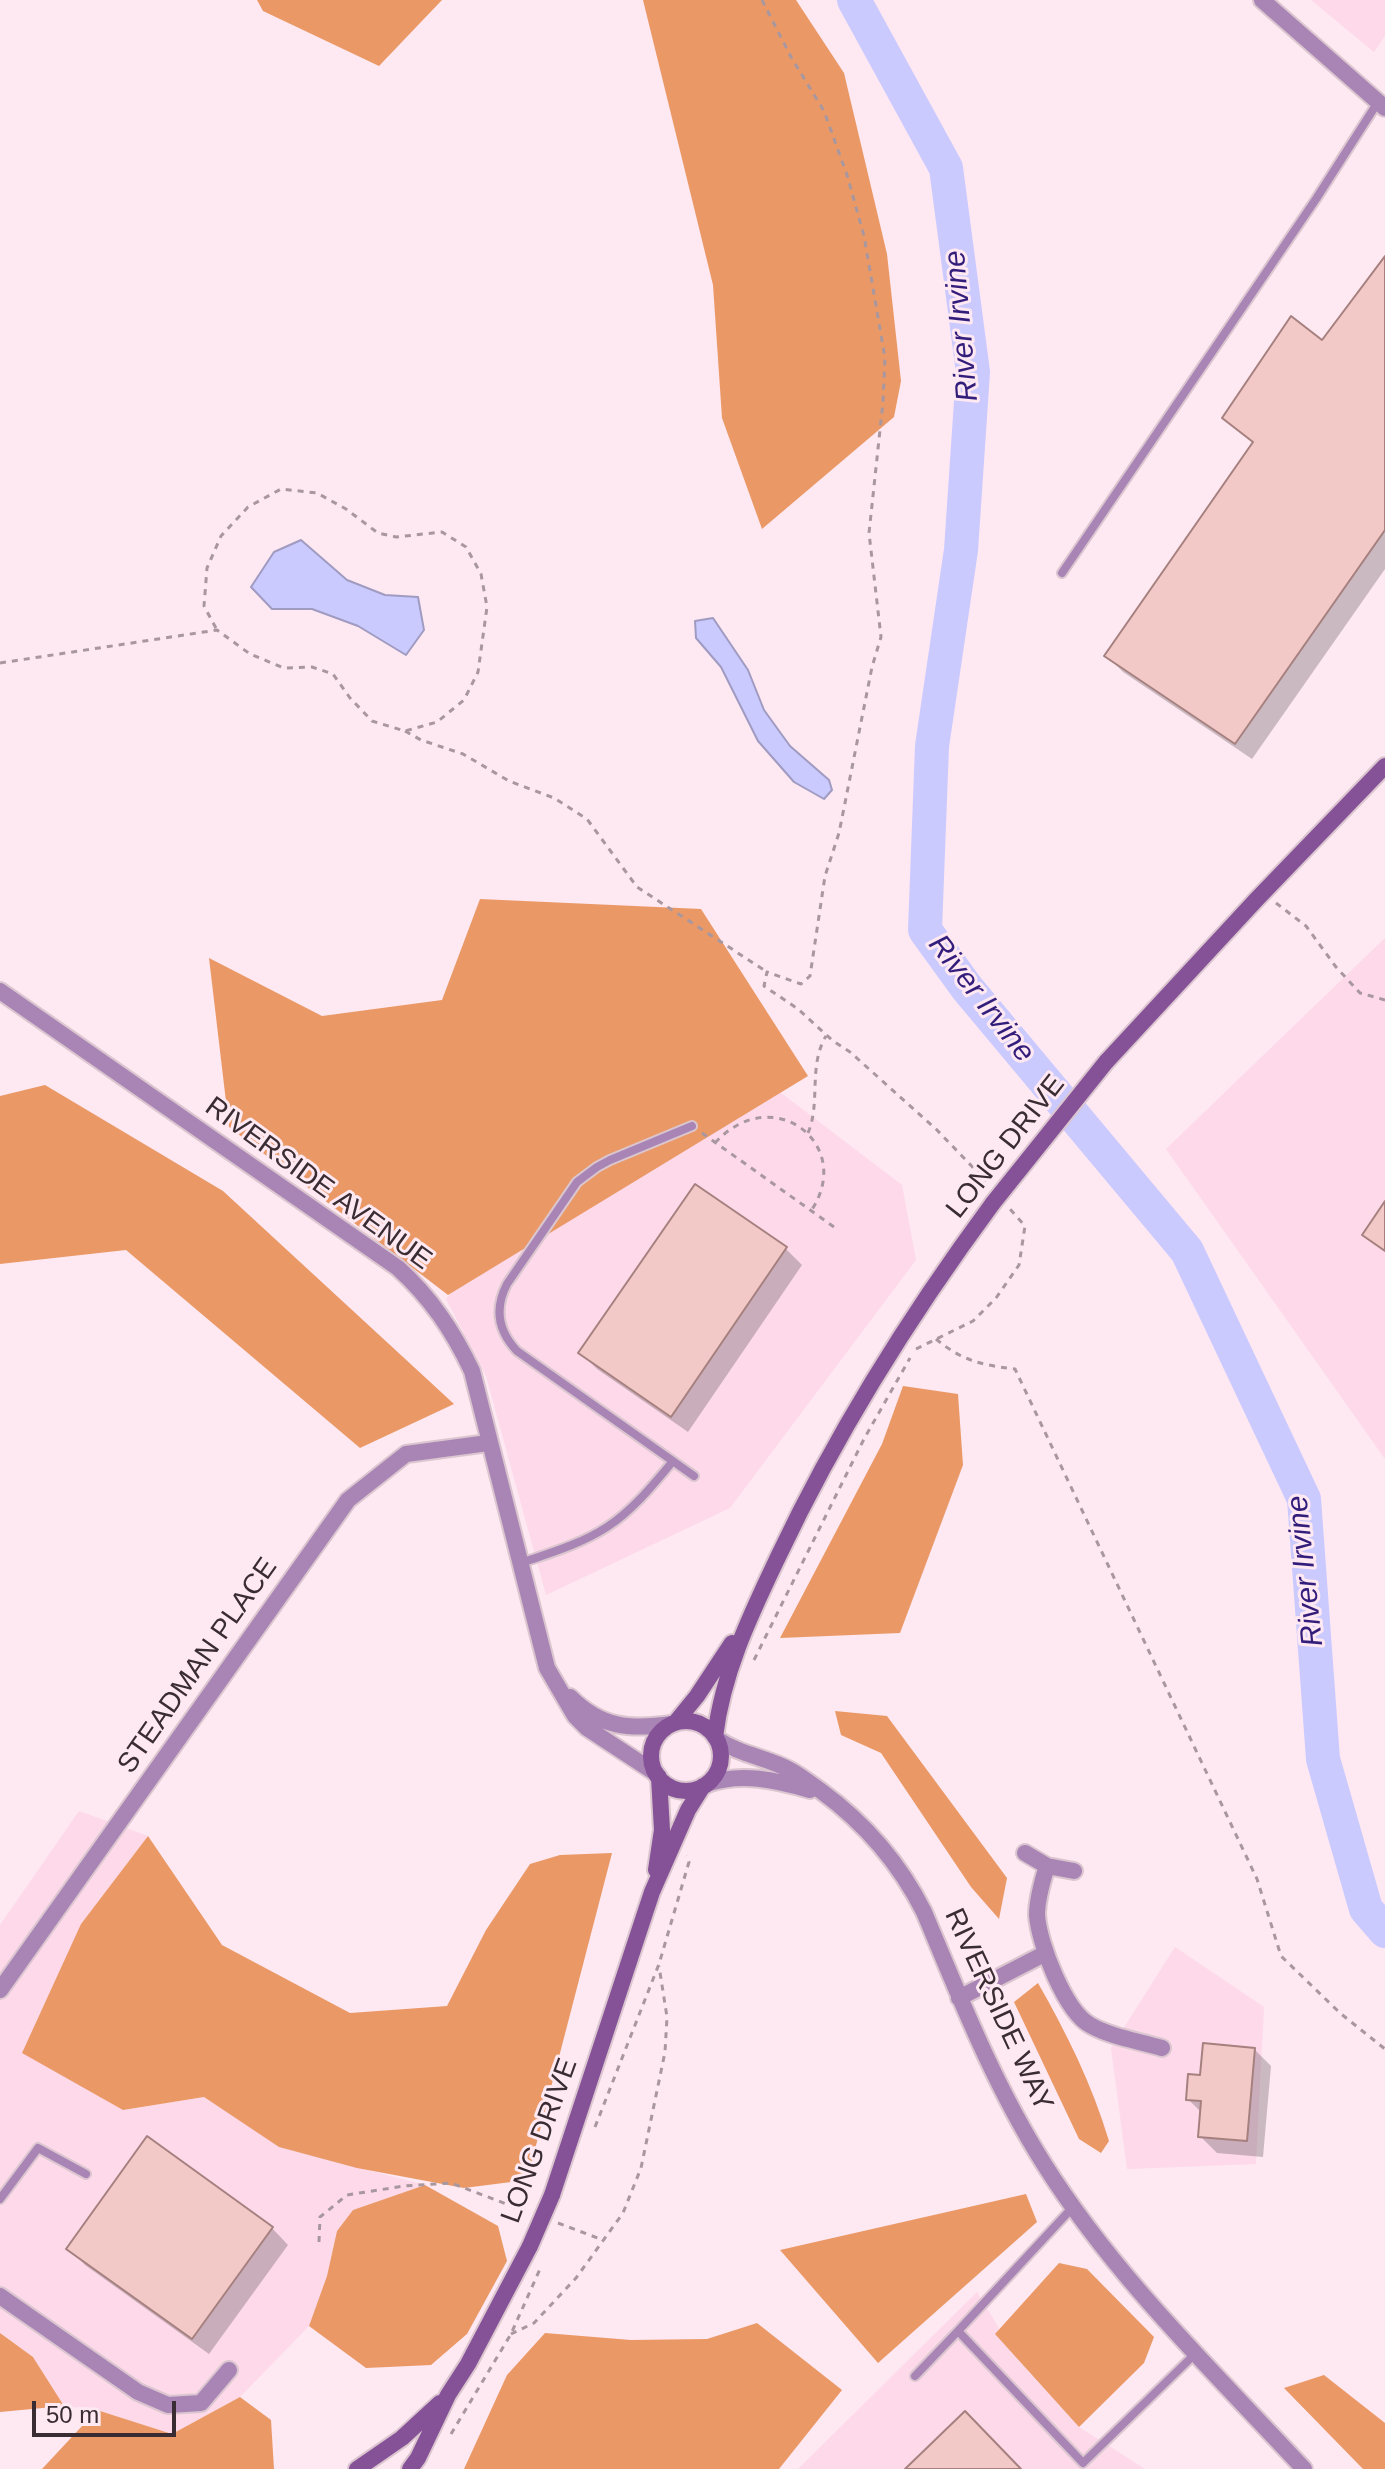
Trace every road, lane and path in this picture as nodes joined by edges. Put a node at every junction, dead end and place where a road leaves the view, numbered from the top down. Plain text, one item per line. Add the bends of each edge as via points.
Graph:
1 (762, 0) edge
2 (1262, 0) edge
3 (1382, 105) edge
4 (1062, 573) dead end
5 (217, 630) junction
6 (0, 663) edge
7 (405, 731) junction
8 (1385, 766) edge
9 (1273, 901) dead end
10 (767, 972) junction
11 (0, 991) edge
12 (1385, 1000) edge
13 (827, 1035) junction
14 (692, 1126) joint
15 (808, 1133) junction
16 (715, 1143) junction
17 (972, 1164) dead end
18 (811, 1211) junction
19 (1025, 1226) dead end
20 (834, 1227) dead end
21 (936, 1339) junction
22 (919, 1342) dead end
23 (916, 1349) junction
24 (488, 1443) junction
25 (673, 1461) junction
26 (694, 1476) dead end
27 (519, 1564) junction
28 (748, 1618) junction
29 (749, 1671) dead end
30 (554, 1682) junction
31 (674, 1723) junction
32 (716, 1738) junction
33 (658, 1775) junction
34 (705, 1785) junction
35 (827, 1796) junction
36 (680, 1848) dead end
37 (1025, 1853) dead end
38 (1047, 1866) junction
39 (1074, 1871) dead end
40 (652, 1892) junction
41 (1046, 1953) junction
42 (659, 1964) junction
43 (0, 1990) edge
44 (959, 1998) junction
45 (1162, 2048) dead end
46 (1385, 2049) edge
47 (594, 2129) dead end
48 (86, 2174) dead end
49 (0, 2199) edge
50 (1073, 2207) junction
51 (533, 2214) dead end
52 (547, 2219) dead end
53 (603, 2240) junction
54 (319, 2242) dead end
55 (540, 2267) dead end
56 (0, 2296) edge
57 (958, 2331) junction
58 (511, 2334) junction
59 (1197, 2352) junction
60 (229, 2370) dead end
61 (915, 2376) dead end
62 (448, 2395) junction
63 (445, 2444) dead end
64 (357, 2469) edge
65 (410, 2469) edge
66 (1304, 2469) edge

1 - 10 path via 824,111 847,175 864,236 885,358 869,533 881,637 825,876 810,976 801,984
2 - 3 street
3 - 4 lane
5 - 6 path
5 - 7 path via 250,654 284,668 312,667 333,674 372,721
5 - 7 path via 204,606 207,568 221,536 248,507 281,489 317,493 378,533 396,537 442,532 466,547 481,574 487,607 478,672 464,700 446,715
7 - 10 path via 554,798 587,819 637,887
8 - 28 main road, LONG DRIVE, bridge via 1106,1062 993,1203 873,1378
9 - 12 path via 1306,926 1360,993
10 - 13 path via 764,986
11 - 24 street, RIVERSIDE AVENUE via 407,1276 432,1302 462,1350
13 - 15 path via 817,1057
13 - 17 path
14 - 16 path
14 - 25 lane via 610,1160 577,1182 499,1303 501,1328 517,1351
15 - 16 path via 791,1121 758,1116 729,1129
15 - 18 path via 823,1172 821,1193
16 - 18 path
18 - 20 path
19 - 21 path via 1019,1265 996,1298 973,1321
21 - 23 path
21 - 46 path via 980,1365 1015,1369 1257,1879 1281,1956
22 - 23 path
23 - 29 path via 864,1439
24 - 27 street, RIVERSIDE AVENUE
24 - 43 street, STEADMAN PLACE via 406,1454 348,1500
25 - 26 lane
25 - 27 lane via 607,1527
27 - 30 street, RIVERSIDE AVENUE
28 - 31 main road, LONG DRIVE
28 - 32 main road, LONG DRIVE via 722,1694
30 - 31 street, RIVERSIDE AVENUE via 579,1706 611,1723 641,1728
30 - 33 street, RIVERSIDE AVENUE via 587,1728
31 - 32 main road via 698,1723
31 - 33 main road via 655,1739 652,1763
32 - 34 main road via 719,1768
32 - 35 street, RIVERSIDE WAY via 791,1770
33 - 34 main road via 684,1790
33 - 40 main road, LONG DRIVE via 662,1830
34 - 35 street, RIVERSIDE WAY via 753,1777
34 - 40 main road, LONG DRIVE via 688,1810
35 - 44 street, RIVERSIDE WAY via 871,1833 900,1869
36 - 42 path via 689,1862
37 - 38 street
38 - 39 street
38 - 41 street via 1037,1913
40 - 62 main road, LONG DRIVE, bridge via 552,2195 530,2246
41 - 44 street
41 - 45 street via 1074,2010 1087,2024
42 - 47 path
42 - 53 path via 667,2017 665,2052 641,2168 623,2213
44 - 50 street, RIVERSIDE WAY via 998,2085
48 - 49 lane via 38,2148
50 - 57 lane
50 - 59 street, RIVERSIDE WAY
51 - 54 path via 451,2183 404,2186 347,2195 320,2217
52 - 53 path
53 - 58 path via 534,2323
55 - 58 path
56 - 60 street via 138,2392 168,2405 201,2403
57 - 59 lane via 1083,2463
57 - 61 lane
58 - 63 path
59 - 66 street, RIVERSIDE WAY
62 - 64 main road, LONG DRIVE via 402,2438
62 - 65 main road, LONG DRIVE

